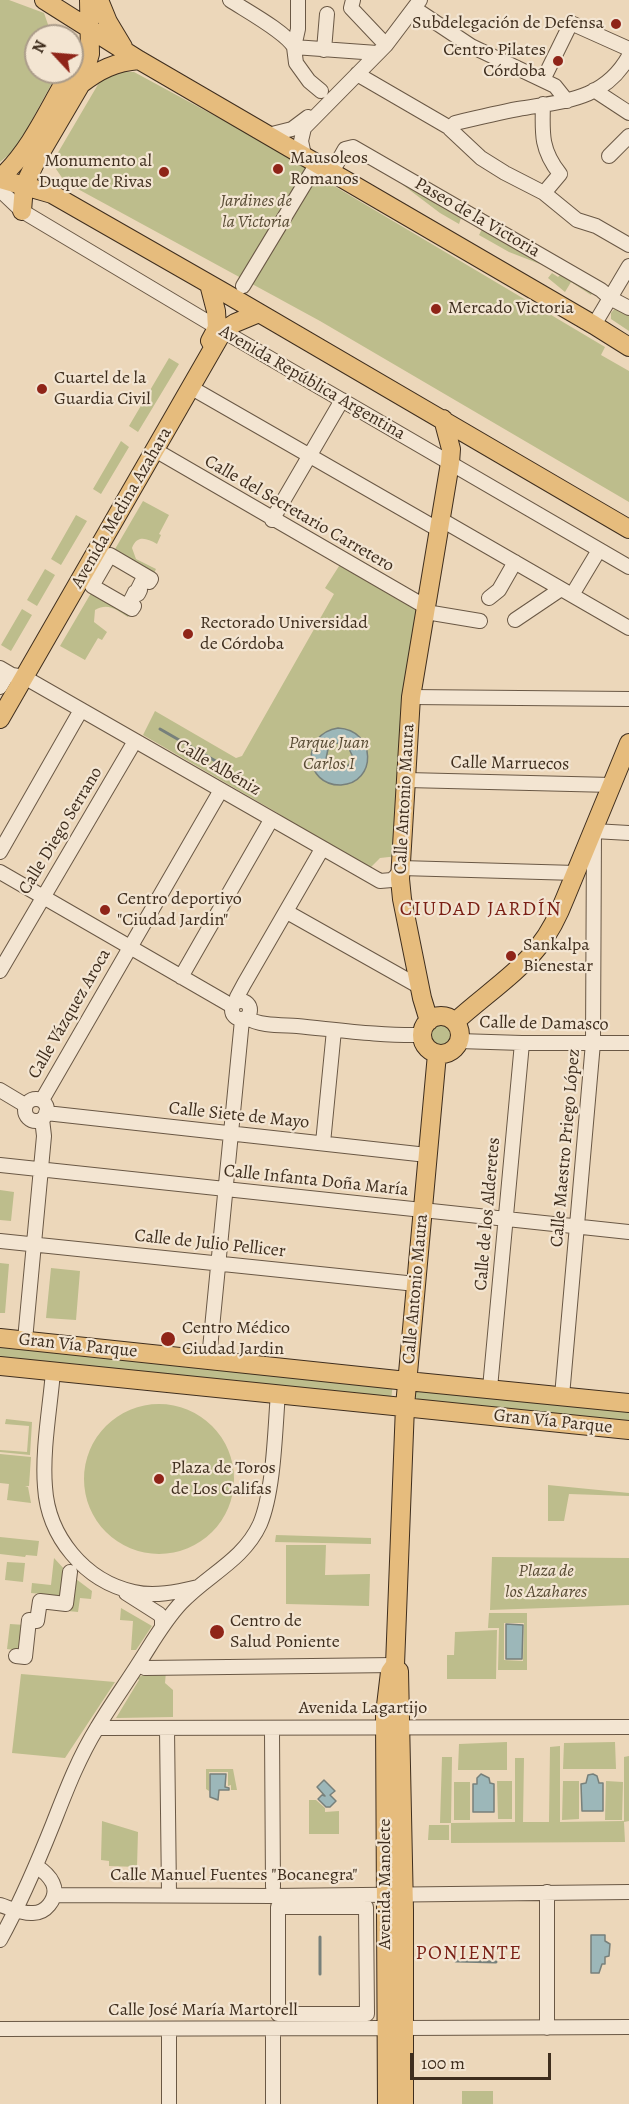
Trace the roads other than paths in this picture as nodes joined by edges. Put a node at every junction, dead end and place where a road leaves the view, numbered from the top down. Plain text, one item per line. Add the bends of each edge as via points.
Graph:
1 (44, 0) edge
2 (89, 0) edge
3 (99, 0) edge
4 (230, 0) edge
5 (298, 0) edge
6 (353, 0) edge
7 (417, 4) edge
8 (327, 14) dead end
9 (71, 16) junction
10 (74, 24) edge
11 (90, 28) junction
12 (294, 47) junction
13 (382, 49) junction
14 (629, 49) edge
15 (324, 50) junction
16 (629, 56) edge
17 (133, 57) junction
18 (84, 62) edge
19 (84, 73) edge
20 (357, 74) junction
21 (543, 81) junction
22 (68, 84) edge
23 (70, 84) edge
24 (594, 90) junction
25 (321, 91) junction
26 (338, 93) junction
27 (567, 101) junction
28 (543, 104) junction
29 (629, 113) edge
30 (453, 125) junction
31 (268, 135) junction
32 (629, 136) edge
33 (609, 156) dead end
34 (37, 159) junction
35 (308, 163) junction
36 (332, 172) junction
37 (0, 179) edge
38 (24, 186) junction
39 (0, 190) edge
40 (544, 193) junction
41 (51, 194) junction
42 (22, 211) junction
43 (629, 245) edge
44 (629, 266) edge
45 (209, 284) junction
46 (243, 286) dead end
47 (610, 298) junction
48 (629, 308) edge
49 (259, 313) junction
50 (594, 325) junction
51 (220, 330) junction
52 (629, 347) edge
53 (190, 387) junction
54 (342, 400) junction
55 (443, 420) junction
56 (154, 450) junction
57 (309, 456) junction
58 (450, 463) junction
59 (272, 520) junction
60 (440, 525) junction
61 (629, 529) edge
62 (599, 549) junction
63 (515, 562) junction
64 (629, 567) edge
65 (94, 588) joint
66 (567, 592) junction
67 (489, 598) dead end
68 (426, 610) junction
69 (515, 620) dead end
70 (480, 621) dead end
71 (629, 628) edge
72 (7, 676) edge
73 (411, 697) junction
74 (629, 699) edge
75 (81, 710) junction
76 (1, 711) edge
77 (135, 741) junction
78 (629, 743) edge
79 (619, 776) edge
80 (407, 780) junction
81 (221, 790) junction
82 (271, 820) junction
83 (594, 831) junction
84 (629, 833) edge
85 (322, 849) junction
86 (0, 852) edge
87 (401, 868) junction
88 (0, 872) edge
89 (576, 873) junction
90 (42, 897) junction
91 (287, 912) junction
92 (130, 947) junction
93 (0, 971) edge
94 (181, 977) junction
95 (420, 987) junction
96 (235, 1004) junction
97 (244, 1019) junction
98 (455, 1022) junction
99 (426, 1028) junction
100 (334, 1030) junction
101 (459, 1041) junction
102 (522, 1043) junction
103 (593, 1043) junction
104 (629, 1043) edge
105 (437, 1053) junction
106 (0, 1090) edge
107 (26, 1105) junction
108 (44, 1111) junction
109 (231, 1133) junction
110 (323, 1143) junction
111 (427, 1155) junction
112 (0, 1165) edge
113 (40, 1169) junction
114 (225, 1189) junction
115 (423, 1210) junction
116 (506, 1219) junction
117 (578, 1226) junction
118 (629, 1232) edge
119 (0, 1241) edge
120 (34, 1244) junction
121 (218, 1263) junction
122 (416, 1284) junction
123 (0, 1338) edge
124 (24, 1340) junction
125 (209, 1359) junction
126 (0, 1366) edge
127 (53, 1372) junction
128 (407, 1381) junction
129 (490, 1388) junction
130 (278, 1393) junction
131 (562, 1396) junction
132 (629, 1403) edge
133 (405, 1406) junction
134 (629, 1430) edge
135 (70, 1572) dead end
136 (109, 1583) junction
137 (198, 1587) junction
138 (162, 1593) junction
139 (173, 1613) junction
140 (162, 1627) junction
141 (16, 1656) dead end
142 (138, 1665) junction
143 (395, 1665) junction
144 (393, 1727) junction
145 (629, 1727) edge
146 (97, 1728) junction
147 (167, 1729) junction
148 (272, 1732) dead end
149 (36, 1866) junction
150 (273, 1887) dead end
151 (629, 1892) edge
152 (395, 1893) junction
153 (547, 1893) junction
154 (169, 1894) junction
155 (55, 1895) junction
156 (0, 1905) edge
157 (17, 1910) junction
158 (0, 1940) edge
159 (278, 2014) joint
160 (629, 2027) edge
161 (395, 2028) junction
162 (547, 2028) junction
163 (0, 2029) edge
164 (169, 2029) junction
165 (273, 2029) junction
166 (169, 2104) edge
167 (273, 2104) edge
168 (387, 2104) edge
169 (404, 2104) edge

1 - 9 main road, Paseo de la Victoria
2 - 11 main road
3 - 17 main road via 108,22
4 - 12 street
5 - 12 street
6 - 13 street via 351,8
7 - 13 street
7 - 21 street via 471,45
8 - 15 street
9 - 10 main road
9 - 11 main road, Paseo de la Victoria
11 - 17 main road, Paseo de la Victoria
11 - 18 main road via 90,54
12 - 15 street
12 - 25 street via 296,63
13 - 15 street
13 - 20 street
14 - 21 street via 571,23
16 - 24 street via 613,79
17 - 19 main road
17 - 31 main road, Paseo de la Victoria
20 - 26 street
20 - 30 street
21 - 27 street via 555,86
22 - 37 main road via 13,167
23 - 34 main road
24 - 27 street
24 - 29 street
25 - 26 street
25 - 31 street via 320,106 300,125
26 - 35 street via 304,128 301,141
27 - 28 street
28 - 30 street
28 - 40 street via 544,144 549,160 560,174
30 - 40 street via 453,134 489,163
31 - 35 main road, Paseo de la Victoria
32 - 33 street
34 - 38 main road
34 - 41 main road
35 - 36 main road, Paseo de la Victoria
35 - 46 street
36 - 47 street, Paseo de la Victoria via 345,149 353,147
36 - 50 main road, Paseo de la Victoria
37 - 38 main road, Avenida República Argentina
38 - 41 main road, Avenida República Argentina
38 - 42 main road
39 - 42 street, Avenida República Argentina
40 - 43 street via 577,220
41 - 45 main road, Avenida República Argentina
42 - 51 street, Avenida República Argentina
44 - 47 street
45 - 49 main road, Avenida República Argentina
45 - 51 main road
47 - 48 street, Paseo de la Victoria
47 - 50 street
49 - 51 main road, Avenida Medina Azahara
49 - 55 main road, Avenida República Argentina
50 - 52 main road, Paseo de la Victoria
51 - 53 main road, Avenida Medina Azahara
51 - 54 street, Avenida República Argentina
51 - 72 main road, Avenida Medina Azahara
53 - 56 main road, Avenida Medina Azahara
53 - 57 street
54 - 57 street
54 - 58 street, Avenida República Argentina
55 - 58 main road, Calle Antonio Maura via 451,449
55 - 61 main road, Avenida República Argentina
56 - 59 street, Calle del Secretario Carretero
56 - 72 main road, Avenida Medina Azahara
57 - 59 street
57 - 60 street
58 - 60 main road, Calle Antonio Maura
58 - 62 street, Avenida República Argentina
59 - 68 street, Calle del Secretario Carretero
60 - 63 street
60 - 68 main road, Calle Antonio Maura
62 - 64 street, Avenida República Argentina
62 - 66 street
63 - 66 street
63 - 67 street via 499,590
65 - 65 street via 110,555 151,579 143,579 140,591 135,592 129,604 134,606 132,609
66 - 69 street
66 - 71 street
68 - 70 street
68 - 73 main road, Calle Antonio Maura
72 - 75 street, Calle Albéniz
72 - 76 main road, Avenida Medina Azahara
73 - 74 street
73 - 80 main road, Calle Antonio Maura
75 - 77 street, Calle Albéniz
75 - 86 street
77 - 81 street, Calle Albéniz
77 - 90 street, Calle Diego Serrano
78 - 79 main road
79 - 80 street, Calle Marruecos
79 - 83 main road
80 - 87 main road, Calle Antonio Maura
81 - 82 street, Calle Albéniz
81 - 92 street, Calle Vázquez Aroca
82 - 85 street, Calle Albéniz
82 - 94 street
83 - 84 street
83 - 89 main road
83 - 103 street, Calle Maestro Priego López
85 - 87 street, Calle Albéniz via 380,881 392,880
85 - 91 street
87 - 89 street
87 - 95 main road, Calle Antonio Maura via 402,899
88 - 90 street
89 - 98 main road via 556,921 539,947
90 - 92 street
90 - 93 street, Calle Diego Serrano
91 - 95 street
91 - 96 street
92 - 94 street
92 - 108 street, Calle Vázquez Aroca
94 - 96 street
95 - 99 main road, Calle Antonio Maura
96 - 97 street via 232,1015
97 - 100 street
97 - 109 street
98 - 99 main road via 442,1016
98 - 101 main road via 460,1031
99 - 100 street via 401,1036
99 - 105 main road via 427,1047
100 - 110 street
101 - 102 street, Calle de Damasco
101 - 105 main road via 449,1052
102 - 103 street, Calle de Damasco
102 - 116 street, Calle de los Alderetes
103 - 104 street, Calle de Damasco
103 - 117 street, Calle Maestro Priego López
105 - 111 main road, Calle Antonio Maura
106 - 107 street
107 - 108 street via 31,1100
107 - 108 street via 25,1113 35,1121
108 - 109 street, Calle Siete de Mayo
108 - 113 street
109 - 110 street, Calle Siete de Mayo
109 - 114 street
110 - 111 street, Calle Siete de Mayo
111 - 115 main road, Calle Antonio Maura
112 - 113 street, Calle Infanta Doña María
113 - 114 street, Calle Infanta Doña María
113 - 120 street
114 - 115 street, Calle Infanta Doña María
114 - 121 street
115 - 116 street, Calle Infanta Doña María
115 - 122 main road, Calle Antonio Maura
116 - 117 street, Calle Infanta Doña María
116 - 129 street, Calle de los Alderetes
117 - 118 street, Calle Infanta Doña María
117 - 131 street, Calle Maestro Priego López
119 - 120 street, Calle de Julio Pellicer
120 - 121 street, Calle de Julio Pellicer
120 - 124 street
121 - 122 street, Calle de Julio Pellicer
121 - 125 street
122 - 128 main road, Calle Antonio Maura
123 - 124 main road, Gran Vía Parque
124 - 125 main road, Gran Vía Parque
125 - 128 main road, Gran Vía Parque
126 - 127 main road, Gran Vía Parque
127 - 130 main road, Gran Vía Parque
127 - 136 street via 44,1475 51,1518 76,1560
128 - 129 main road, Gran Vía Parque
128 - 133 main road
129 - 131 main road, Gran Vía Parque
130 - 133 main road, Gran Vía Parque
130 - 137 street via 269,1493 260,1523 236,1558
131 - 132 main road, Gran Vía Parque
133 - 134 main road, Gran Vía Parque
133 - 143 main road, Avenida Manolete
135 - 141 street via 66,1604 39,1601 37,1621 29,1620 25,1657
136 - 138 street via 135,1593
136 - 140 street via 159,1614
137 - 138 street
137 - 139 street
138 - 139 street
139 - 140 street
140 - 142 street
142 - 143 street
142 - 146 street
143 - 144 main road, Avenida Manolete via 400,1672
144 - 145 street, Avenida Lagartijo
144 - 147 street, Avenida Lagartijo
144 - 152 main road, Avenida Manolete
146 - 147 street, Avenida Lagartijo
146 - 149 street via 78,1763
147 - 154 street
148 - 150 street
149 - 155 street via 55,1885
149 - 157 street
151 - 153 street, Calle Manuel Fuentes "Bocanegra"
152 - 153 street, Calle Manuel Fuentes "Bocanegra"
152 - 154 street, Calle Manuel Fuentes "Bocanegra"
152 - 161 main road, Avenida Manolete
153 - 162 street
154 - 155 street, Calle Manuel Fuentes "Bocanegra"
155 - 157 street via 45,1909 36,1913
156 - 157 street
157 - 158 street
159 - 159 street via 367,2014 366,1907 278,1907
160 - 162 street, Calle José María Martorell
161 - 162 street, Calle José María Martorell
161 - 165 street, Calle José María Martorell
161 - 168 main road, Avenida Manolete
161 - 169 main road, Avenida Manolete
163 - 164 street, Calle José María Martorell
164 - 165 street, Calle José María Martorell
164 - 166 street
165 - 167 street

